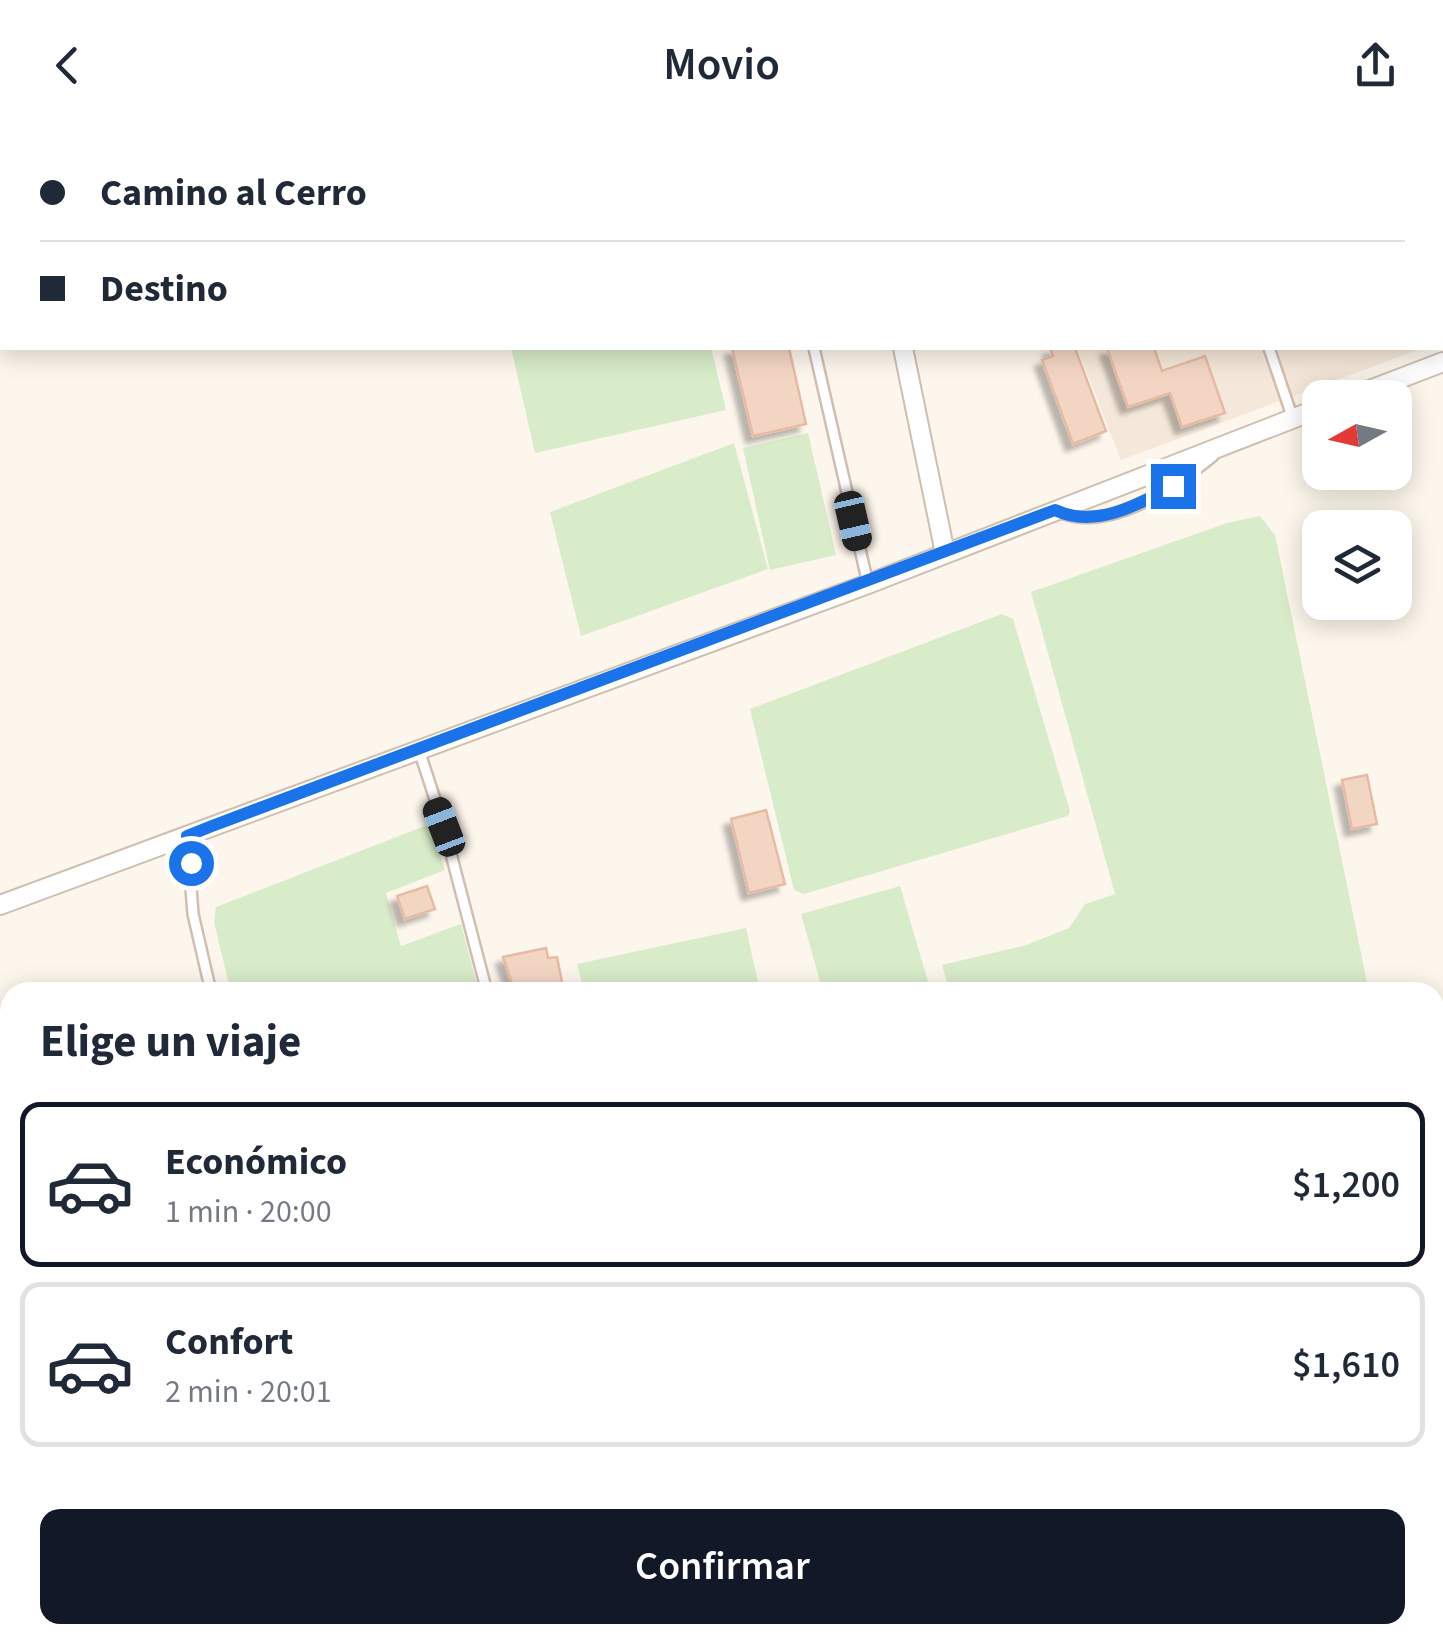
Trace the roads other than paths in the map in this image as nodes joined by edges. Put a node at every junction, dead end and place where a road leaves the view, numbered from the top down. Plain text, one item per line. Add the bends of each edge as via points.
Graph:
1 (814, 350) edge
2 (903, 350) edge
3 (1270, 350) edge
4 (1443, 362) edge
5 (1396, 380) edge
6 (1302, 415) edge
7 (1293, 418) junction
8 (945, 552) junction
9 (868, 584) junction
10 (419, 749) junction
11 (187, 836) junction
12 (0, 905) edge
13 (209, 982) edge
14 (485, 982) edge

1 - 9 lane
2 - 8 street
3 - 7 lane
4 - 5 street
6 - 7 street
7 - 8 street
8 - 9 street
9 - 10 street
10 - 11 street
10 - 14 lane
11 - 12 street
11 - 13 lane

